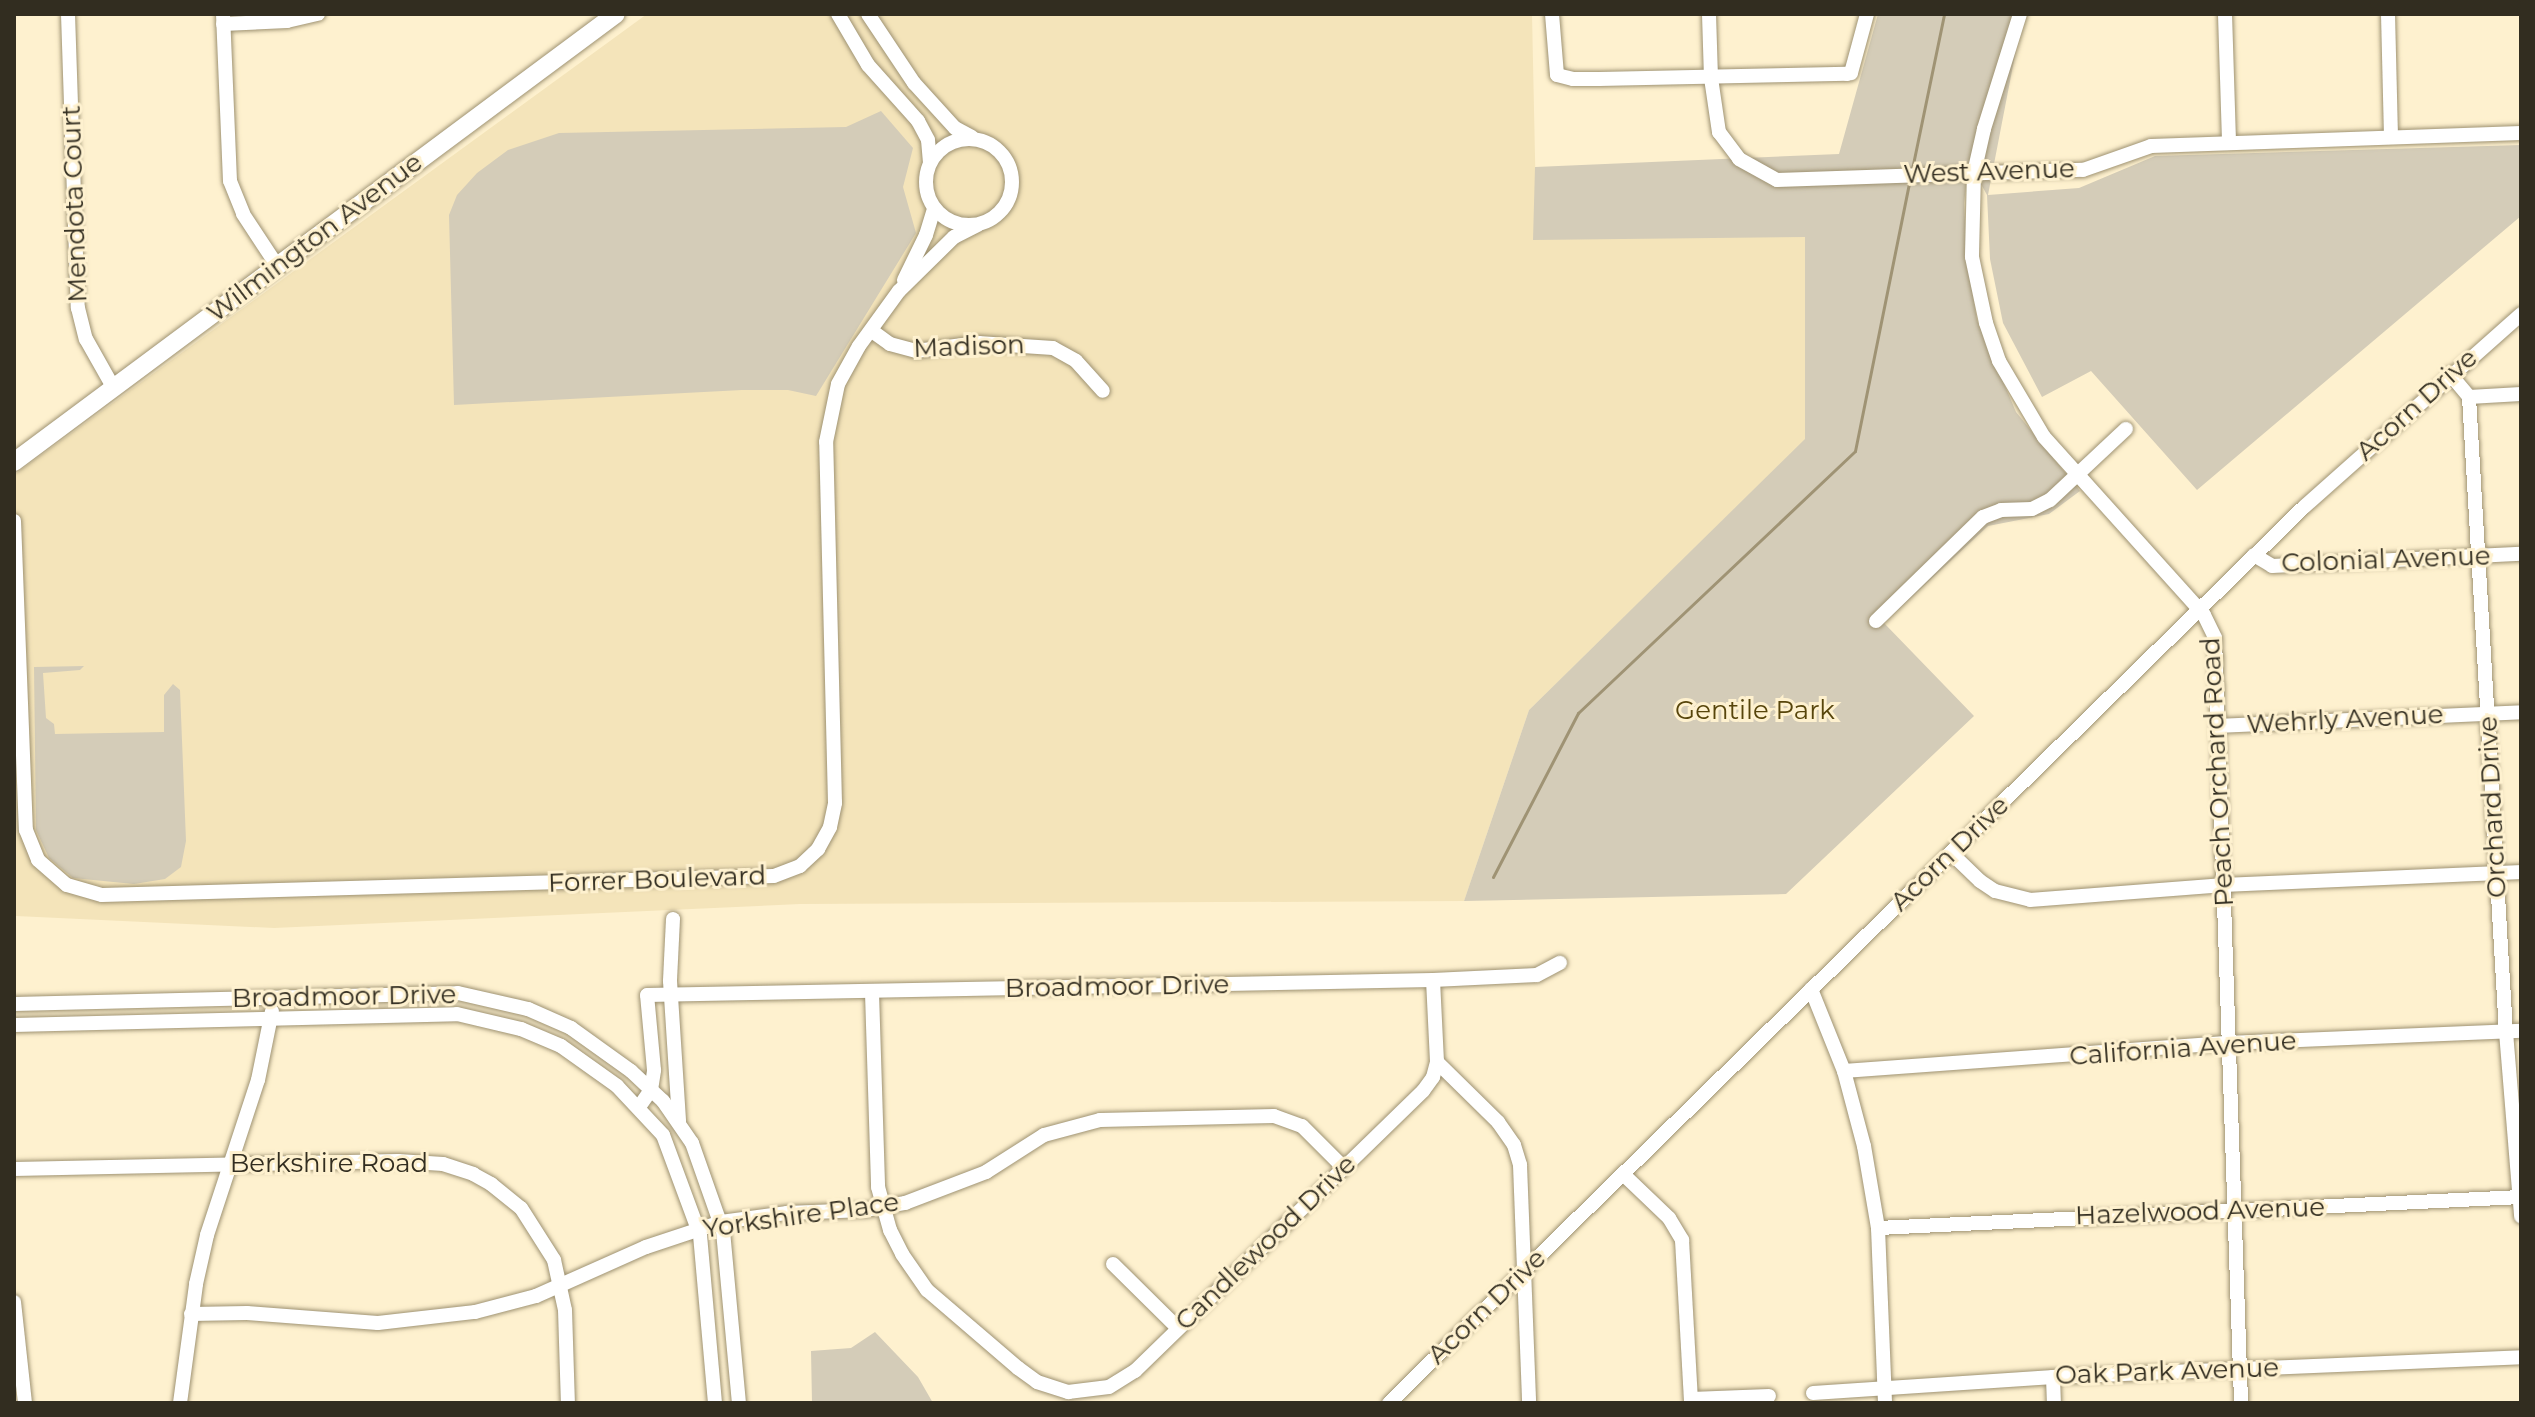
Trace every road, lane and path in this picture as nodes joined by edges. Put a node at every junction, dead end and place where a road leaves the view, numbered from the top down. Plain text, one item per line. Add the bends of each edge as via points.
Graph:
1 (68, 14) edge
2 (318, 14) edge
3 (616, 14) edge
4 (838, 14) edge
5 (868, 14) edge
6 (1552, 14) edge
7 (1709, 14) edge
8 (1867, 14) edge
9 (2020, 14) edge
10 (2225, 14) edge
11 (2388, 14) edge
12 (223, 19) edge
13 (1711, 78) junction
14 (2521, 133) edge
15 (2391, 137) junction
16 (976, 139) junction
17 (2229, 143) junction
18 (930, 163) junction
19 (1974, 173) junction
20 (934, 208) junction
21 (978, 225) junction
22 (278, 267) junction
23 (899, 291) junction
24 (2521, 314) edge
25 (872, 331) junction
26 (2450, 374) junction
27 (113, 387) junction
28 (1103, 391) dead end
29 (2521, 394) edge
30 (2469, 397) junction
31 (2126, 429) dead end
32 (14, 462) edge
33 (2076, 475) junction
34 (14, 521) edge
35 (2521, 554) edge
36 (2254, 555) junction
37 (2476, 556) junction
38 (2199, 611) junction
39 (1876, 621) dead end
40 (2521, 712) edge
41 (2488, 714) junction
42 (2218, 726) junction
43 (1951, 853) junction
44 (2521, 872) edge
45 (2496, 873) junction
46 (2224, 885) junction
47 (673, 919) dead end
48 (1560, 963) dead end
49 (1433, 980) junction
50 (1811, 989) junction
51 (872, 993) junction
52 (671, 996) junction
53 (271, 997) junction
54 (14, 1004) edge
55 (272, 1019) junction
56 (14, 1025) edge
57 (2514, 1032) edge
58 (2229, 1043) junction
59 (1437, 1062) junction
60 (1844, 1071) junction
61 (651, 1090) junction
62 (639, 1107) junction
63 (679, 1122) junction
64 (230, 1165) junction
65 (1343, 1167) junction
66 (14, 1169) edge
67 (1623, 1174) junction
68 (2520, 1197) edge
69 (883, 1208) junction
70 (2234, 1211) junction
71 (2521, 1216) edge
72 (721, 1222) junction
73 (698, 1228) junction
74 (1878, 1228) junction
75 (1113, 1264) dead end
76 (1525, 1271) junction
77 (561, 1286) junction
78 (14, 1302) edge
79 (191, 1314) junction
80 (1178, 1328) junction
81 (2521, 1357) edge
82 (2240, 1368) junction
83 (2053, 1377) junction
84 (1813, 1393) dead end
85 (1769, 1396) dead end
86 (1885, 1396) edge
87 (1082, 1398) edge
88 (1691, 1401) edge
89 (25, 1403) edge
90 (180, 1403) edge
91 (568, 1403) edge
92 (715, 1403) edge
93 (739, 1403) edge
94 (1389, 1403) edge
95 (1529, 1403) edge
96 (2054, 1403) edge
97 (2241, 1403) edge

1 - 27 street, Mendota Court via 78,308 89,348
2 - 12 street via 287,21
3 - 22 main road, Wilmington Avenue
4 - 18 street, Forrer Boulevard via 868,65 918,121 928,140
5 - 16 street, Forrer Boulevard via 914,83 955,128
6 - 13 street via 1557,75
7 - 13 street, West Avenue
8 - 13 street via 1851,73
9 - 19 street, Peach Orchard Road
10 - 17 street
11 - 15 street
12 - 22 street via 230,181 243,214
13 - 19 street, West Avenue via 1719,132 1739,159 1777,180
14 - 15 street, West Avenue
15 - 17 street, West Avenue
16 - 18 street via 951,142
16 - 21 street, Forrer Boulevard via 1000,152 1012,179 1009,200
17 - 19 street, West Avenue via 2151,146 2083,170
18 - 20 street, Forrer Boulevard via 926,180
19 - 33 street, Peach Orchard Road via 1972,257 1990,336 2013,389
20 - 21 street via 948,220
20 - 23 street, Forrer Boulevard
21 - 23 street, Forrer Boulevard via 954,237
22 - 27 main road, Wilmington Avenue
23 - 25 street, Forrer Boulevard
24 - 26 street, Acorn Drive
25 - 28 street, Madison via 890,344 916,351 978,343 1053,348 1076,361
25 - 34 street, Forrer Boulevard via 846,365 829,417 835,803 825,839 800,866 760,879 84,892 53,876 33,851 25,814
26 - 30 street
26 - 36 street, Acorn Drive
27 - 32 main road, Wilmington Avenue
29 - 30 street
30 - 37 street, Orchard Drive
31 - 33 street
33 - 38 street, Peach Orchard Road
33 - 39 street via 2032,509 2001,510 1983,517
35 - 37 street, Colonial Avenue
36 - 37 street, Colonial Avenue via 2272,566
36 - 38 street, Acorn Drive
37 - 41 street, Orchard Drive
38 - 42 street, Peach Orchard Road via 2215,638
38 - 43 street, Acorn Drive
40 - 41 street, Wehrly Avenue
41 - 42 street, Wehrly Avenue
41 - 45 street, Orchard Drive
42 - 46 street, Peach Orchard Road
43 - 46 street via 1988,886 2030,900
43 - 50 street, Acorn Drive
44 - 45 street
45 - 46 street
45 - 57 street, Orchard Drive
46 - 58 street, Peach Orchard Road
47 - 52 street
48 - 49 street, Broadmoor Drive via 1537,975
49 - 51 street, Broadmoor Drive
49 - 59 street
50 - 60 street
50 - 67 street, Acorn Drive
51 - 52 street, Broadmoor Drive
51 - 69 street
52 - 61 street via 647,995
52 - 63 street
53 - 54 street, Broadmoor Drive
53 - 55 street
53 - 61 street, Broadmoor Drive via 483,996 571,1028 609,1052
55 - 56 street, Broadmoor Drive
55 - 62 street, Broadmoor Drive via 478,1017 561,1046
55 - 64 street
57 - 58 street, California Avenue
57 - 68 street, Orchard Drive
58 - 60 street, California Avenue
58 - 70 street, Peach Orchard Road
59 - 65 street, Candlewood Drive via 1427,1087
59 - 76 street via 1514,1145 1522,1181
60 - 74 street
61 - 62 street
61 - 63 street, Broadmoor Drive
62 - 73 street, Broadmoor Drive via 663,1135
63 - 72 street
64 - 66 street, Berkshire Road
64 - 77 street, Berkshire Road via 425,1161 473,1174 508,1195 535,1226
64 - 79 street via 207,1235
65 - 69 street, Yorkshire Place via 1302,1126 1274,1116 1100,1120 1044,1135 958,1185
65 - 80 street, Candlewood Drive
67 - 76 street, Acorn Drive
67 - 88 street via 1669,1218 1682,1240
68 - 70 street, Hazelwood Avenue
68 - 71 street, Orchard Drive
69 - 72 street, Yorkshire Place
69 - 87 street via 913,1273 944,1307 1037,1382
70 - 74 street, Hazelwood Avenue
70 - 82 street, Peach Orchard Road
72 - 73 street, Yorkshire Place
72 - 93 street
73 - 77 street, Yorkshire Place
73 - 92 street, Broadmoor Drive
74 - 86 street
75 - 80 street
76 - 94 street, Acorn Drive
76 - 95 street
77 - 79 street, Yorkshire Place via 506,1306 412,1322
77 - 91 street, Berkshire Road
78 - 89 street
79 - 90 street
80 - 87 street, Candlewood Drive via 1121,1381
81 - 82 street, Oak Park Avenue
82 - 83 street, Oak Park Avenue
82 - 97 street, Peach Orchard Road
83 - 86 street, Oak Park Avenue
83 - 96 street
84 - 86 street, Oak Park Avenue
85 - 88 street

